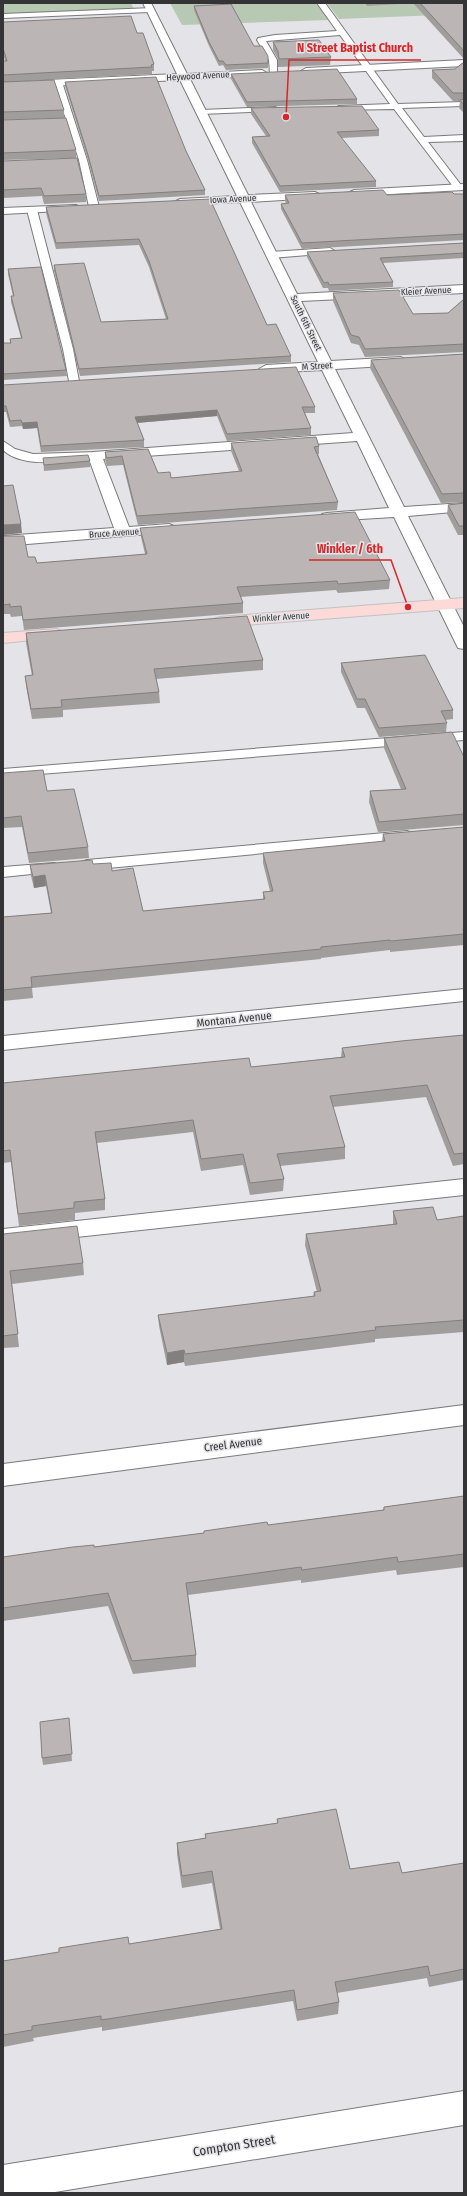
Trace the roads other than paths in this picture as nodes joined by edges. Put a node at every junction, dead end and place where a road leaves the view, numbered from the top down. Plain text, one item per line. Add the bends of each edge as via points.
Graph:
1 (321, 3) edge
2 (148, 6) edge
3 (3, 16) edge
4 (344, 34) junction
5 (464, 63) edge
6 (367, 68) junction
7 (296, 71) edge
8 (277, 72) joint
9 (184, 76) junction
10 (58, 82) junction
11 (3, 85) edge
12 (464, 104) edge
13 (397, 107) junction
14 (330, 108) edge
15 (285, 109) edge
16 (201, 112) junction
17 (464, 138) edge
18 (423, 140) junction
19 (461, 187) edge
20 (343, 193) edge
21 (327, 194) edge
22 (243, 199) junction
23 (172, 202) edge
24 (98, 206) joint
25 (32, 210) junction
26 (3, 211) edge
27 (341, 251) edge
28 (271, 255) junction
29 (464, 289) edge
30 (293, 298) junction
31 (410, 360) edge
32 (326, 365) junction
33 (255, 370) edge
34 (90, 380) edge
35 (74, 381) junction
36 (58, 382) edge
37 (361, 437) junction
38 (3, 444) edge
39 (98, 455) junction
40 (464, 508) edge
41 (398, 512) junction
42 (311, 519) edge
43 (186, 528) edge
44 (123, 532) junction
45 (3, 541) edge
46 (464, 603) edge
47 (444, 604) junction
48 (202, 623) edge
49 (74, 633) edge
50 (3, 638) edge
51 (464, 644) edge
52 (464, 736) edge
53 (3, 774) edge
54 (424, 835) edge
55 (3, 872) edge
56 (464, 995) edge
57 (3, 1043) edge
58 (464, 1187) edge
59 (3, 1237) edge
60 (464, 1415) edge
61 (3, 1475) edge
62 (464, 2108) edge
63 (3, 2183) edge

1 - 4 lane
2 - 3 lane
2 - 9 street, South 6th Street
4 - 6 lane
4 - 8 lane via 261,40
5 - 6 street
6 - 7 street
6 - 13 lane
8 - 9 street, Heywood Avenue
9 - 10 street, Heywood Avenue
9 - 16 street, South 6th Street
10 - 11 street, Heywood Avenue
10 - 24 lane via 79,161
12 - 13 lane
13 - 14 lane
13 - 18 lane
15 - 16 lane
16 - 22 street, South 6th Street
17 - 18 lane
18 - 19 lane
19 - 20 street
21 - 22 street, Iowa Avenue
22 - 23 street, Iowa Avenue
22 - 28 street, South 6th Street
24 - 25 street
25 - 26 street
25 - 35 lane via 68,348
27 - 28 lane
28 - 30 street, South 6th Street
29 - 30 street, Kleier Avenue
30 - 32 street, South 6th Street
31 - 32 street, M Street
32 - 33 street, M Street
32 - 37 street, South 6th Street
34 - 35 street
35 - 36 street
37 - 39 street
37 - 41 street, South 6th Street
38 - 39 lane via 12,453 26,458
39 - 44 street via 96,459
40 - 41 street
41 - 42 street
41 - 47 street, South 6th Street
43 - 44 street, Bruce Avenue
44 - 45 street, Bruce Avenue
46 - 47 main road, Winkler Avenue
47 - 48 main road, Winkler Avenue
47 - 51 street, South 6th Street
49 - 50 main road
52 - 53 lane
54 - 55 lane
56 - 57 street, Montana Avenue
58 - 59 street
60 - 61 street, Creel Avenue
62 - 63 street, Compton Street

